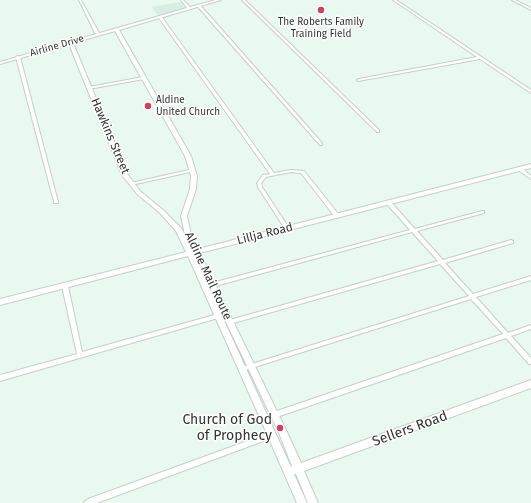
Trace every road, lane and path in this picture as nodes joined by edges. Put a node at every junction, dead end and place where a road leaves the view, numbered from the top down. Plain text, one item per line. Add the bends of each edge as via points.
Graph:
1 (80, 0) edge
2 (182, 0) edge
3 (219, 0) edge
4 (243, 0) edge
5 (394, 0) edge
6 (513, 0) edge
7 (199, 6) junction
8 (190, 8) junction
9 (531, 9) edge
10 (160, 17) junction
11 (114, 30) junction
12 (97, 34) junction
13 (71, 43) junction
14 (18, 57) junction
15 (480, 58) junction
16 (0, 62) edge
17 (144, 78) junction
18 (359, 80) dead end
19 (89, 88) junction
20 (531, 92) edge
21 (378, 131) dead end
22 (321, 144) dead end
23 (531, 166) edge
24 (520, 169) junction
25 (193, 170) junction
26 (272, 174) junction
27 (531, 178) edge
28 (131, 184) junction
29 (56, 202) dead end
30 (388, 202) junction
31 (482, 212) dead end
32 (337, 216) junction
33 (287, 228) junction
34 (414, 231) junction
35 (182, 236) joint
36 (511, 242) dead end
37 (193, 252) junction
38 (442, 262) junction
39 (531, 278) edge
40 (212, 285) junction
41 (65, 286) junction
42 (473, 296) junction
43 (0, 302) edge
44 (218, 316) junction
45 (230, 322) junction
46 (531, 327) edge
47 (507, 335) junction
48 (80, 355) junction
49 (531, 362) edge
50 (246, 367) junction
51 (0, 378) edge
52 (531, 384) edge
53 (274, 415) junction
54 (272, 435) junction
55 (293, 471) junction
56 (88, 503) edge
57 (302, 503) edge
58 (313, 503) edge

1 - 12 street
2 - 8 street
3 - 7 main road, Airline Drive
4 - 21 street
5 - 15 street
6 - 9 street
7 - 8 main road, Airline Drive
7 - 22 street
8 - 10 main road, Airline Drive
10 - 11 main road, Airline Drive
10 - 26 street
11 - 12 main road, Airline Drive
11 - 13 main road, Airline Drive
11 - 17 main road, Aldine Mail Route
12 - 13 main road, Airline Drive
13 - 14 main road, Airline Drive
13 - 16 main road, Airline Drive
13 - 19 main road, Hawkins Street
14 - 16 main road, Airline Drive
14 - 29 street
15 - 18 street
15 - 20 street
17 - 19 street
17 - 25 main road, Aldine Mail Route via 188,156
19 - 28 main road, Hawkins Street
23 - 24 main road, Lillja Road
24 - 27 street
24 - 30 main road, Lillja Road
25 - 28 street
25 - 37 main road, Aldine Mail Route via 193,189 184,223
26 - 32 street via 295,171 304,174
26 - 33 street via 265,176 259,183
28 - 35 main road, Hawkins Street via 172,222
30 - 32 main road, Lillja Road
30 - 34 street
31 - 34 street
32 - 33 main road, Lillja Road
33 - 37 main road, Lillja Road
34 - 38 street
34 - 40 street
35 - 37 main road, Aldine Mail Route
36 - 38 street
37 - 40 main road, Aldine Mail Route
37 - 41 main road, Lillja Road
37 - 44 main road, Aldine Mail Route
38 - 42 street
38 - 45 street
39 - 42 street
40 - 45 main road, Aldine Mail Route
41 - 43 main road, Lillja Road
41 - 48 street
42 - 47 street
42 - 50 street
44 - 48 street
44 - 50 main road, Aldine Mail Route
45 - 50 main road, Aldine Mail Route
46 - 47 street
47 - 49 street
47 - 53 street
48 - 51 street
50 - 53 main road, Aldine Mail Route
50 - 54 main road, Aldine Mail Route
52 - 55 main road, Sellers Road
53 - 55 main road, Aldine Mail Route
54 - 55 main road, Aldine Mail Route
54 - 56 street
55 - 57 main road, Aldine Mail Route
55 - 58 main road, Aldine Mail Route

